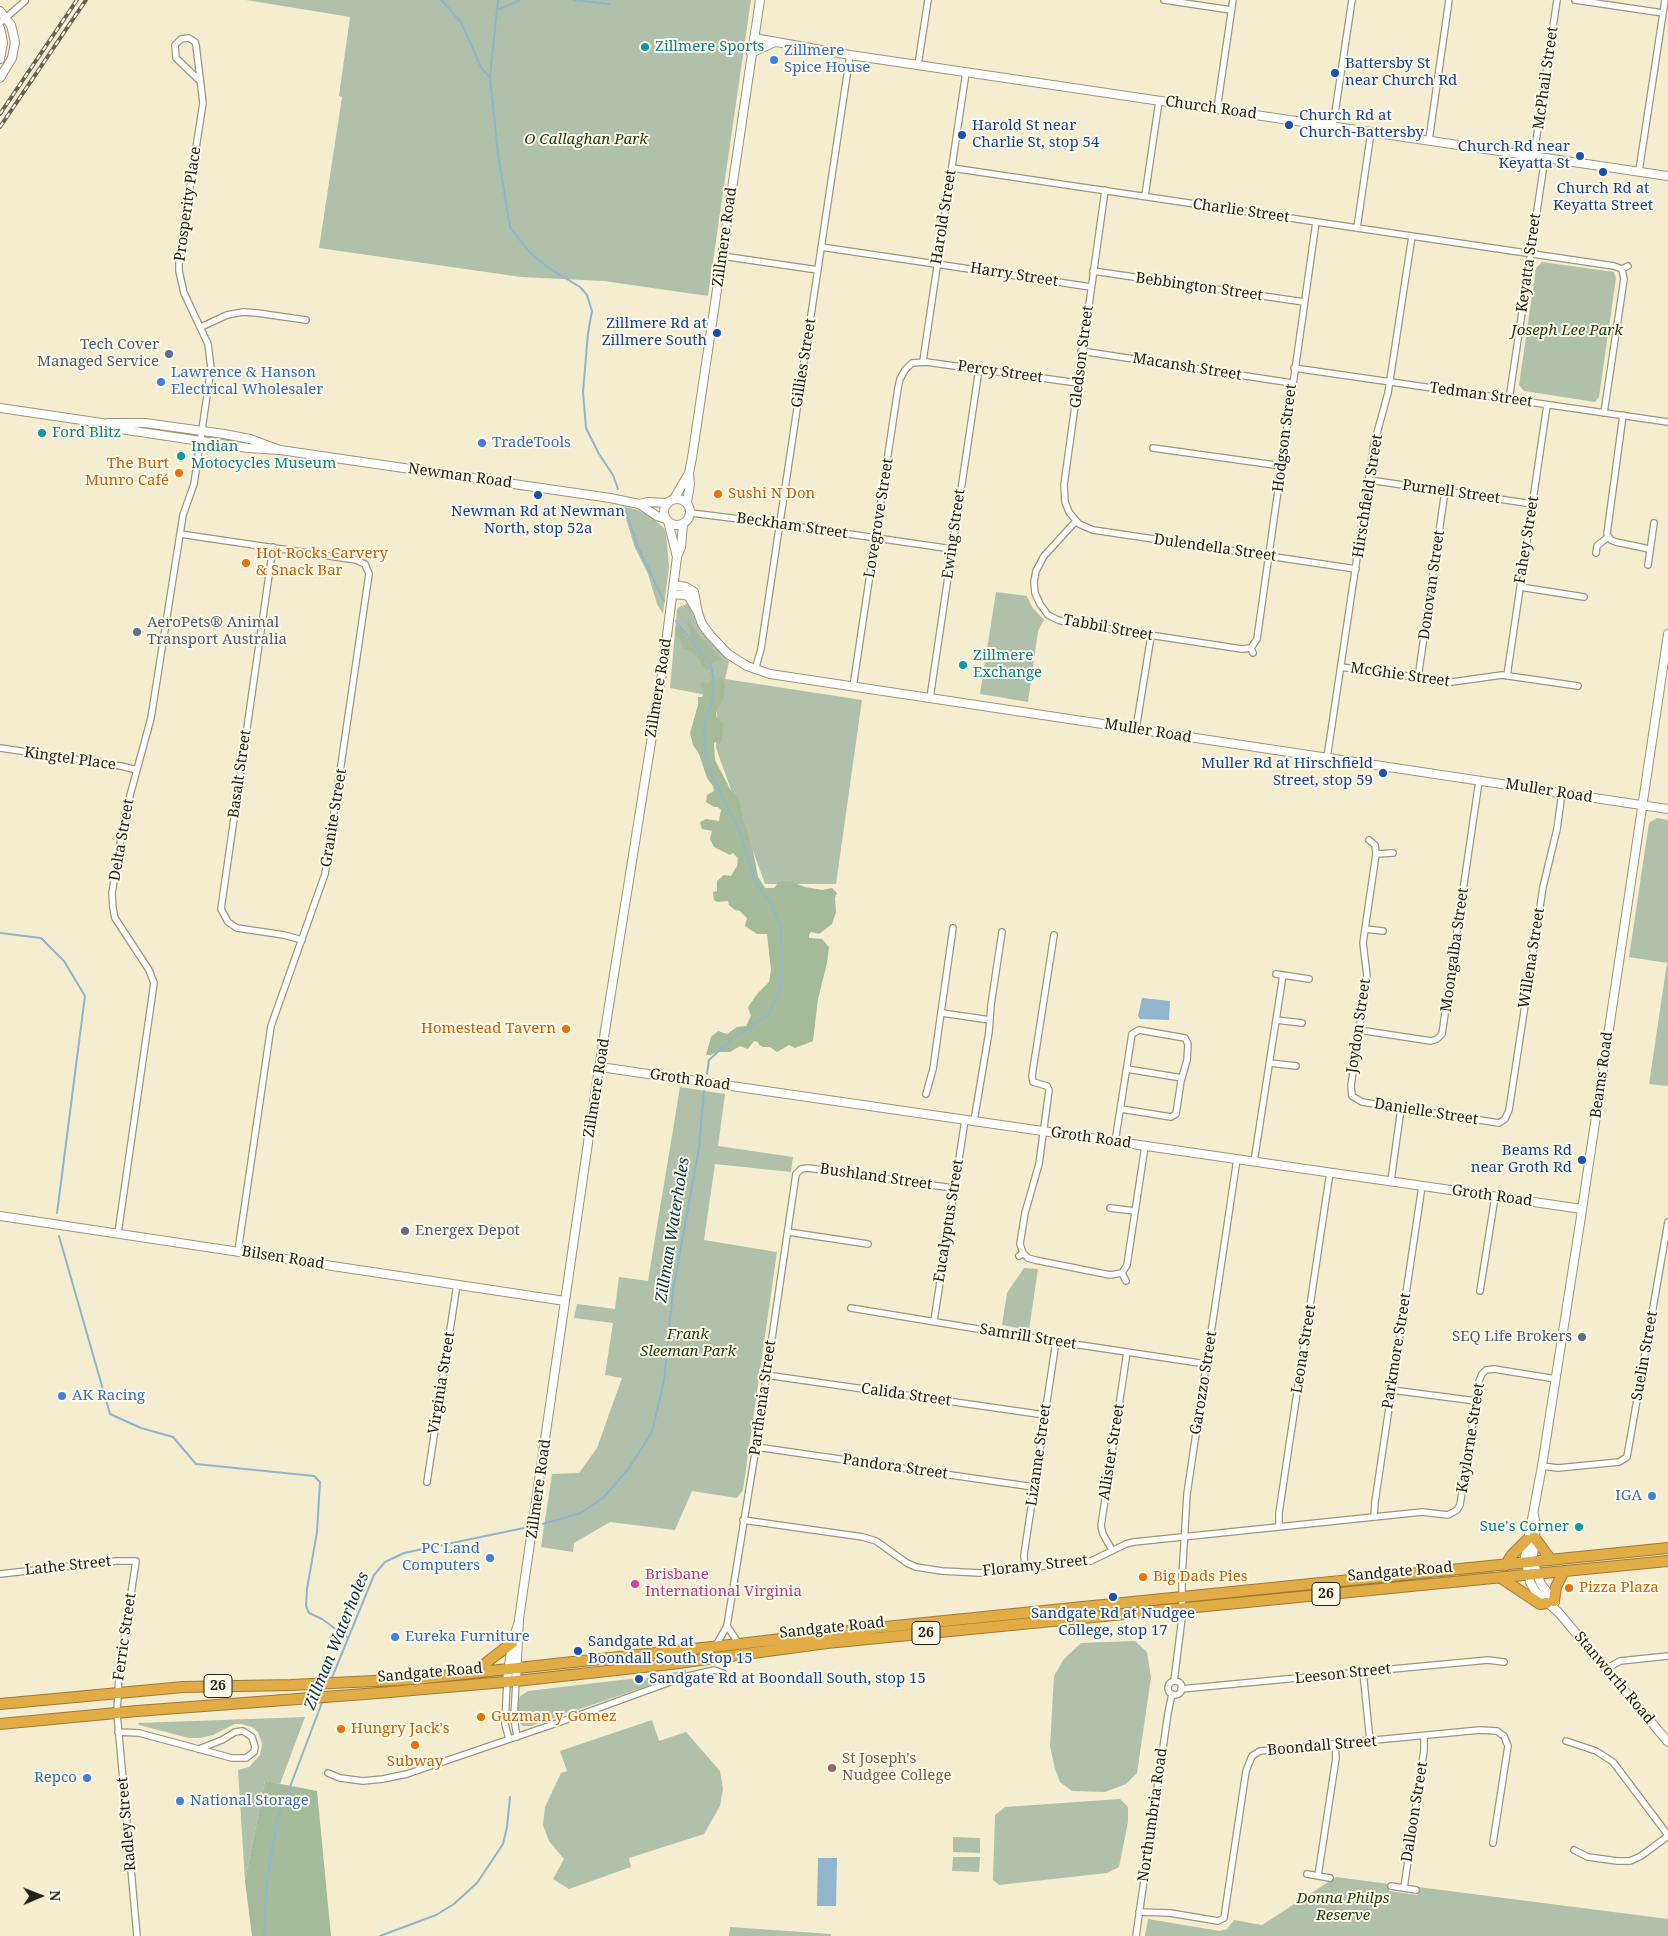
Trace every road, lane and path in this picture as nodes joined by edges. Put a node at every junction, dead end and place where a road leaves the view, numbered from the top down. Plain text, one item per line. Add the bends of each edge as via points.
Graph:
1 (760, 0) edge
2 (928, 0) edge
3 (1164, 0) edge
4 (1233, 0) edge
5 (1352, 0) edge
6 (1449, 0) edge
7 (1557, 0) edge
8 (1575, 0) edge
9 (1665, 0) edge
10 (25, 1) edge
11 (1231, 10) junction
12 (0, 11) edge
13 (1663, 13) junction
14 (3, 20) edge
15 (0, 28) edge
16 (754, 38) junction
17 (775, 42) junction
18 (751, 53) junction
19 (850, 55) junction
20 (0, 59) edge
21 (918, 65) junction
22 (966, 72) junction
23 (0, 78) edge
24 (199, 80) junction
25 (1158, 100) junction
26 (1217, 109) junction
27 (1333, 126) junction
28 (1371, 132) junction
29 (1429, 140) junction
30 (1534, 156) junction
31 (1545, 157) junction
32 (952, 168) junction
33 (1639, 171) junction
34 (1668, 176) edge
35 (1105, 190) junction
36 (1145, 196) junction
37 (1316, 222) junction
38 (1357, 228) junction
39 (1412, 236) junction
40 (821, 247) junction
41 (1531, 253) junction
42 (722, 256) junction
43 (937, 264) junction
44 (818, 270) junction
45 (1093, 272) junction
46 (1091, 287) junction
47 (1304, 302) junction
48 (306, 320) dead end
49 (201, 327) junction
50 (1082, 351) junction
51 (923, 362) junction
52 (1294, 368) junction
53 (979, 370) junction
54 (1390, 382) junction
55 (1078, 383) junction
56 (1292, 383) junction
57 (1509, 400) junction
58 (1547, 404) junction
59 (0, 408) edge
60 (1604, 413) junction
61 (1622, 415) junction
62 (1668, 422) edge
63 (102, 424) junction
64 (202, 431) junction
65 (201, 441) junction
66 (1153, 448) dead end
67 (280, 450) junction
68 (1282, 466) junction
69 (689, 473) junction
70 (1369, 480) junction
71 (1445, 491) junction
72 (671, 501) junction
73 (687, 502) junction
74 (639, 504) junction
75 (1533, 504) junction
76 (690, 513) junction
77 (667, 520) junction
78 (1076, 521) junction
79 (1654, 523) dead end
80 (683, 524) junction
81 (780, 524) junction
82 (180, 534) junction
83 (1608, 537) junction
84 (876, 538) junction
85 (273, 547) junction
86 (952, 549) junction
87 (1649, 549) junction
88 (1596, 553) dead end
89 (1269, 556) junction
90 (677, 557) junction
91 (1648, 566) dead end
92 (1356, 569) junction
93 (1520, 587) junction
94 (673, 589) junction
95 (1584, 598) dead end
96 (1668, 634) edge
97 (1151, 636) junction
98 (1252, 651) joint
99 (1341, 667) junction
100 (755, 670) junction
101 (1507, 676) junction
102 (1418, 678) junction
103 (1578, 686) dead end
104 (853, 687) junction
105 (930, 698) junction
106 (1136, 730) junction
107 (1, 746) edge
108 (1327, 758) junction
109 (137, 770) junction
110 (1479, 781) junction
111 (1562, 793) junction
112 (1642, 805) junction
113 (1668, 809) edge
114 (1369, 840) dead end
115 (1393, 853) dead end
116 (1376, 854) junction
117 (954, 928) dead end
118 (1365, 929) junction
119 (1383, 931) dead end
120 (1002, 932) dead end
121 (1054, 935) dead end
122 (302, 940) junction
123 (1309, 979) dead end
124 (942, 1012) junction
125 (990, 1020) junction
126 (1276, 1020) junction
127 (1302, 1023) dead end
128 (1359, 1030) junction
129 (1270, 1063) junction
130 (1296, 1066) dead end
131 (600, 1067) junction
132 (1127, 1069) junction
133 (1182, 1078) junction
134 (926, 1094) dead end
135 (1352, 1096) joint
136 (1401, 1108) junction
137 (1121, 1109) junction
138 (964, 1120) junction
139 (974, 1121) junction
140 (1502, 1122) joint
141 (1043, 1131) junction
142 (1115, 1142) junction
143 (1145, 1146) junction
144 (1237, 1159) junction
145 (1254, 1162) junction
146 (799, 1170) joint
147 (1330, 1172) junction
148 (1391, 1181) junction
149 (1422, 1186) junction
150 (953, 1188) junction
151 (1495, 1196) junction
152 (1110, 1208) dead end
153 (1582, 1209) junction
154 (1135, 1211) junction
155 (0, 1216) edge
156 (1668, 1222) edge
157 (788, 1232) junction
158 (118, 1234) junction
159 (868, 1244) dead end
160 (238, 1251) junction
161 (1122, 1273) junction
162 (1126, 1281) dead end
163 (456, 1284) junction
164 (1480, 1291) dead end
165 (565, 1301) junction
166 (851, 1308) dead end
167 (934, 1322) junction
168 (1056, 1341) junction
169 (1127, 1352) junction
170 (1206, 1364) junction
171 (766, 1374) junction
172 (1556, 1379) junction
173 (1392, 1390) junction
174 (1476, 1401) junction
175 (1045, 1415) junction
176 (756, 1447) junction
177 (1542, 1466) junction
178 (427, 1482) dead end
179 (1034, 1488) junction
180 (1452, 1514) joint
181 (1374, 1517) junction
182 (743, 1520) junction
183 (1279, 1527) junction
184 (1184, 1537) junction
185 (1531, 1539) junction
186 (1668, 1548) edge
187 (1112, 1550) junction
188 (1552, 1560) junction
189 (136, 1561) joint
190 (1668, 1561) edge
191 (1530, 1562) junction
192 (1506, 1565) junction
193 (1024, 1568) junction
194 (1564, 1571) junction
195 (0, 1574) edge
196 (1532, 1574) junction
197 (1501, 1578) junction
198 (1182, 1602) junction
199 (1551, 1602) junction
200 (519, 1620) junction
201 (727, 1626) junction
202 (512, 1643) junction
203 (739, 1644) junction
204 (715, 1647) junction
205 (1668, 1656) edge
206 (1504, 1662) dead end
207 (1606, 1668) junction
208 (512, 1669) junction
209 (478, 1672) junction
210 (1363, 1672) junction
211 (724, 1673) dead end
212 (512, 1681) junction
213 (1174, 1681) junction
214 (1182, 1689) junction
215 (118, 1693) junction
216 (1172, 1694) junction
217 (0, 1704) edge
218 (117, 1713) junction
219 (0, 1724) edge
220 (118, 1732) junction
221 (516, 1736) junction
222 (1424, 1736) junction
223 (510, 1739) junction
224 (1370, 1741) junction
225 (1566, 1741) dead end
226 (1668, 1742) edge
227 (1335, 1744) junction
228 (199, 1749) junction
229 (328, 1773) dead end
230 (1668, 1835) edge
231 (1493, 1842) dead end
232 (1574, 1850) dead end
233 (1307, 1874) dead end
234 (1318, 1876) junction
235 (1330, 1878) dead end
236 (1391, 1886) dead end
237 (1404, 1888) junction
238 (1416, 1890) dead end
239 (1139, 1912) junction
240 (138, 1936) edge
241 (1136, 1936) edge

1 - 16 main road, Zillmere Road
2 - 21 street
3 - 11 street
4 - 11 street
5 - 27 street
6 - 29 street
7 - 30 street, McPhail Street
8 - 13 street
9 - 13 street
10 - 14 street
11 - 26 street
12 - 14 main road
13 - 33 street
14 - 23 main road via 13,30 14,47
15 - 20 main road via 4,43
16 - 17 main road, Church Road
16 - 18 main road, Zillmere Road
17 - 18 main road
17 - 19 main road, Church Road
18 - 42 main road, Zillmere Road
19 - 21 main road, Church Road
19 - 40 street, Gillies Street
21 - 22 main road, Church Road
22 - 25 main road, Church Road
22 - 32 street, Harold Street
24 - 24 street, Prosperity Place via 174,55 175,45 182,38 195,42
24 - 49 street, Prosperity Place via 203,103 178,264 181,284
25 - 26 main road, Church Road
25 - 36 street
26 - 27 main road, Church Road
27 - 28 main road, Church Road
28 - 29 main road, Church Road
28 - 38 street
29 - 30 main road, Church Road
30 - 31 main road, Church Road
31 - 33 main road, Church Road
31 - 41 street, Keyatta Street
32 - 35 street, Charlie Street
32 - 43 street, Harold Street
33 - 34 main road, Church Road
35 - 36 street, Charlie Street
35 - 45 street, Gledson Street
36 - 37 street, Charlie Street
37 - 38 street, Charlie Street
37 - 47 street, Hodgson Street
38 - 39 street, Charlie Street
39 - 41 street, Charlie Street
39 - 54 street, Hirschfield Street
40 - 43 street, Harry Street
40 - 44 street, Gillies Street
41 - 57 street, Keyatta Street
41 - 60 street, Charlie Street via 1625,268
42 - 44 street
42 - 69 main road, Zillmere Road
43 - 46 street, Harry Street
43 - 51 street, Harold Street
44 - 81 street, Gillies Street
45 - 46 street, Gledson Street
45 - 47 street, Bebbington Street
46 - 50 street, Gledson Street
47 - 52 street, Hodgson Street
48 - 49 street via 243,312 226,315
49 - 64 street, Prosperity Place via 212,361
50 - 55 street, Gledson Street
50 - 56 street, Macansh Street
51 - 53 street, Percy Street
51 - 84 street, Lovegrove Street via 910,365 900,380
52 - 54 street, Tedman Street
52 - 56 street, Hodgson Street
53 - 55 street, Percy Street
53 - 86 street, Ewing Street
54 - 57 street, Tedman Street
54 - 70 street, Hirschfield Street
55 - 78 street, Gledson Street via 1064,491 1066,507
56 - 68 street, Hodgson Street
57 - 58 street, Tedman Street
58 - 60 street, Tedman Street
58 - 75 street, Fahey Street
59 - 63 main road, Newman Road
60 - 61 street, Tedman Street
61 - 62 street, Tedman Street
61 - 83 street
63 - 64 main road, Newman Road via 145,423
63 - 65 main road, Newman Road
64 - 65 street, Prosperity Place
64 - 67 main road, Newman Road via 250,439
65 - 67 main road, Newman Road
65 - 82 street, Delta Street via 193,488 184,510
66 - 68 street
67 - 74 main road, Newman Road
68 - 89 street, Hodgson Street
69 - 72 main road, Zillmere Road
69 - 73 main road, Zillmere Road
70 - 71 street, Purnell Street
70 - 92 street, Hirschfield Street
71 - 75 street, Purnell Street
71 - 102 street, Donovan Street
72 - 73 main road via 681,499
72 - 74 main road, Newman Road
72 - 77 main road via 664,510
73 - 76 main road
74 - 77 main road, Newman Road
75 - 93 street, Fahey Street
76 - 80 main road
76 - 81 street, Beckham Street
77 - 80 main road via 675,525
77 - 90 main road, Zillmere Road
78 - 89 street, Dulendella Street via 1098,531
78 - 97 street, Tabbil Street via 1037,566 1034,587 1040,604 1048,614 1064,622
79 - 87 street
80 - 90 main road, Zillmere Road
81 - 84 street, Beckham Street
81 - 100 street, Gillies Street
82 - 85 street, Granite Street
82 - 109 street, Delta Street via 152,718
83 - 87 street via 1616,542
83 - 88 street via 1597,546
84 - 86 street, Beckham Street
84 - 104 street, Lovegrove Street
85 - 122 street, Basalt Street via 221,909 228,922 237,928
85 - 122 street, Granite Street via 356,560 365,564 369,574 325,874
86 - 105 street, Ewing Street
87 - 91 street
89 - 92 street, Dulendella Street
89 - 98 street, Hodgson Street via 1257,639
90 - 94 main road, Zillmere Road
92 - 99 street, Hirschfield Street
93 - 95 street
93 - 101 street, Fahey Street
94 - 100 main road, Muller Road via 686,586 694,592 698,613 706,629 735,659
94 - 131 main road, Zillmere Road
96 - 112 main road, Beams Road
97 - 98 street, Tabbil Street
97 - 106 street
99 - 102 street, McGhie Street
99 - 108 street, Hirschfield Street
100 - 104 main road, Muller Road
101 - 102 street, McGhie Street via 1457,683
101 - 103 street, McGhie Street
104 - 105 main road, Muller Road
105 - 106 main road, Muller Road
106 - 108 main road, Muller Road
107 - 109 street, Kingtel Place
108 - 110 main road, Muller Road
109 - 158 street, Delta Street via 122,825 112,904 115,918 152,974 154,988
110 - 111 main road, Muller Road
110 - 128 street, Moongalba Street via 1442,1034 1432,1041
111 - 112 main road, Muller Road
111 - 140 street, Willena Street via 1543,887 1509,1110
112 - 113 main road, Muller Road
112 - 153 main road, Beams Road
114 - 116 street via 1375,845
115 - 116 street
116 - 118 street, Joydon Street
117 - 124 street
118 - 119 street
118 - 128 street, Joydon Street via 1363,947 1367,976
120 - 125 street
121 - 141 street via 1032,1076 1033,1082 1049,1088
122 - 160 street, Granite Street via 271,1026
123 - 126 street via 1279,975
124 - 125 street
124 - 134 street
125 - 139 street
126 - 127 street
126 - 129 street
128 - 135 street, Joydon Street
129 - 130 street
129 - 145 street
131 - 138 main road, Groth Road
131 - 165 main road, Zillmere Road
132 - 133 street
132 - 133 street via 1130,1037 1135,1031 1180,1036 1187,1039 1188,1046
132 - 137 street
133 - 137 street via 1173,1116
135 - 136 street, Danielle Street via 1359,1102
136 - 140 street, Danielle Street
136 - 148 street
137 - 142 street
138 - 139 main road, Groth Road
138 - 150 street, Eucalyptus Street
139 - 141 main road, Groth Road
141 - 142 main road, Groth Road
141 - 161 street via 1039,1164 1025,1213 1021,1255 1110,1275
142 - 143 main road, Groth Road
143 - 144 main road, Groth Road
143 - 154 street
144 - 145 main road, Groth Road
144 - 170 street, Garozzo Street
145 - 147 main road, Groth Road
146 - 150 street, Bushland Street via 808,1168
146 - 157 street, Parthenia Street
147 - 148 main road, Groth Road
147 - 183 street, Leona Street
148 - 149 main road, Groth Road
149 - 151 main road, Groth Road
149 - 173 street, Parkmore Street
150 - 167 street, Eucalyptus Street
151 - 153 main road, Groth Road
151 - 164 street
152 - 154 street
153 - 172 main road, Beams Road
154 - 161 street via 1127,1265
155 - 158 main road, Bilsen Road
156 - 177 street, Suelin Street via 1625,1459 1558,1468
157 - 159 street
157 - 171 street, Parthenia Street
158 - 160 main road, Bilsen Road
160 - 163 main road, Bilsen Road
161 - 162 street
163 - 165 main road, Bilsen Road
163 - 178 street, Virginia Street
165 - 200 main road, Zillmere Road
166 - 167 street, Samrill Street
167 - 168 street, Samrill Street
168 - 169 street, Samrill Street
168 - 175 street, Lizanne Street
169 - 170 street, Samrill Street
169 - 187 street, Allister Street via 1101,1526
170 - 184 street, Garozzo Street
171 - 175 street, Calida Street
171 - 176 street, Parthenia Street
172 - 174 street, Kaylorne Street via 1488,1370 1480,1378
172 - 177 main road, Beams Road
173 - 174 street
173 - 181 street, Parkmore Street
174 - 180 street, Kaylorne Street via 1461,1501
175 - 179 street, Lizanne Street
176 - 179 street, Pandora Street
176 - 182 street, Parthenia Street
177 - 185 main road, Beams Road via 1530,1524
179 - 193 street, Lizanne Street
180 - 181 street, Floramy Street via 1422,1512
181 - 183 street, Floramy Street
182 - 193 street, Floramy Street via 863,1537 887,1547 907,1563 926,1569 980,1573
182 - 201 street, Parthenia Street
183 - 184 street, Floramy Street
184 - 187 street, Floramy Street via 1130,1542
184 - 198 street, Garozzo Street
185 - 188 highway
185 - 191 main road, Beams Road
185 - 192 highway via 1511,1556
186 - 188 highway, Sandgate Road / 26
187 - 193 street, Floramy Street via 1091,1561
188 - 191 highway, Sandgate Road / 26
189 - 195 street, Lathe Street
189 - 215 street, Ferric Street
190 - 194 highway, Sandgate Road / 26
191 - 192 highway, Sandgate Road / 26
191 - 196 main road, Stanworth Road
192 - 198 highway, Sandgate Road / 26
194 - 196 highway, Sandgate Road / 26
194 - 199 highway
196 - 197 highway, Sandgate Road / 26
196 - 199 main road, Stanworth Road via 1531,1586
197 - 198 highway, Sandgate Road / 26
197 - 199 highway via 1540,1604
198 - 203 highway, Sandgate Road / 26 via 884,1627
198 - 212 highway, Sandgate Road / 26
198 - 213 street
199 - 207 main road, Stanworth Road
200 - 202 main road, Zillmere Road
200 - 208 main road, Zillmere Road
201 - 203 street
201 - 204 street, Parthenia Street
202 - 208 main road, Zillmere Road
202 - 209 highway
203 - 204 highway, Sandgate Road / 26
204 - 208 highway, Sandgate Road / 26
205 - 207 street via 1620,1661
206 - 210 street, Leeson Street via 1488,1660
207 - 226 main road, Stanworth Road
208 - 209 highway, Sandgate Road / 26
208 - 212 main road, Zillmere Road
209 - 215 highway, Sandgate Road / 26 via 345,1684 183,1687
210 - 214 street, Leeson Street
210 - 224 street
211 - 221 street via 714,1670 684,1677
212 - 218 highway, Sandgate Road / 26
212 - 221 street, Zillmere Road
212 - 223 street, Zillmere Road via 505,1724
213 - 214 street via 1180,1683
213 - 216 street via 1168,1687
214 - 216 street via 1178,1694
215 - 217 highway, Sandgate Road / 26
215 - 218 street, Ferric Street
216 - 239 street, Northumbria Road
218 - 219 highway, Sandgate Road / 26
218 - 220 street, Radley Street
220 - 228 street via 139,1733
220 - 240 street, Radley Street
221 - 223 street
222 - 224 street, Boondall Street
222 - 231 street, Boondall Street via 1488,1730 1504,1736 1508,1746
222 - 237 street, Dalloon Street
223 - 229 street via 392,1778 348,1780
224 - 227 street, Boondall Street
225 - 230 street via 1596,1751 1613,1762
227 - 234 street via 1336,1758
227 - 239 street, Boondall Street via 1260,1751 1250,1759 1222,1919
228 - 228 street via 242,1731 252,1737 255,1746 250,1755 240,1759
230 - 232 street via 1630,1861 1588,1857
233 - 234 street
234 - 235 street
236 - 237 street
237 - 238 street
239 - 241 street, Northumbria Road

